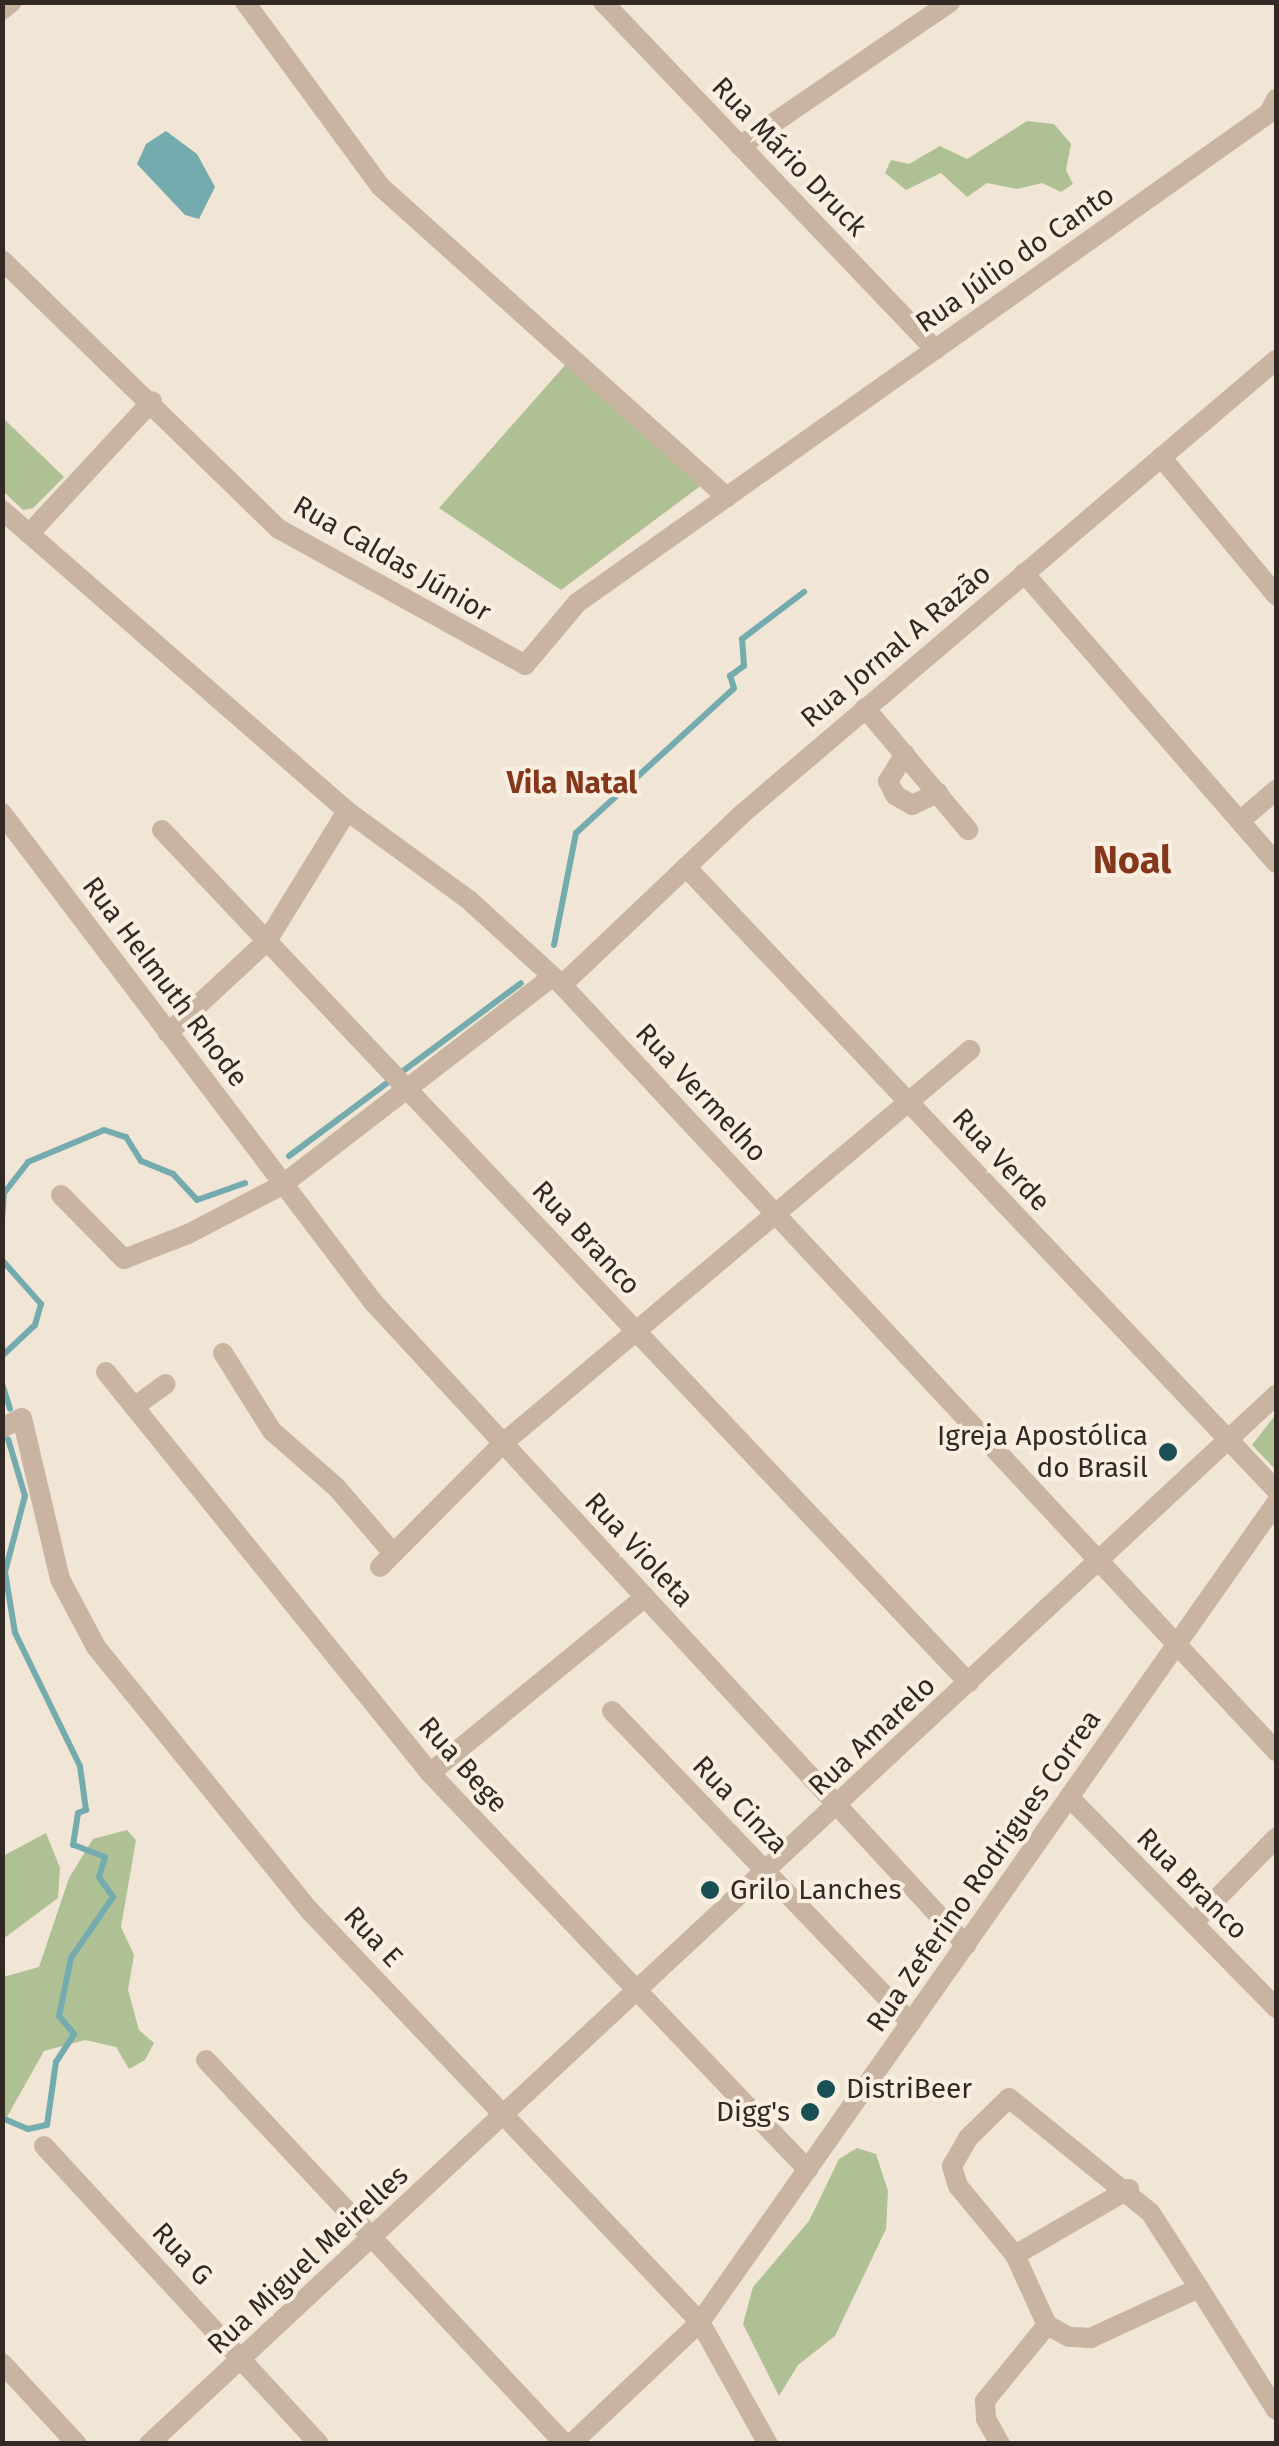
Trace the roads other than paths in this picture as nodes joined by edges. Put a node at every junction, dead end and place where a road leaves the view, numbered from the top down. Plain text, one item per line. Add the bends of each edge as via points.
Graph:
1 (12, 2) edge
2 (245, 2) edge
3 (603, 2) edge
4 (950, 2) edge
5 (2, 10) edge
6 (1276, 99) edge
7 (740, 146) junction
8 (2, 260) edge
9 (934, 350) junction
10 (1276, 360) edge
11 (152, 401) junction
12 (1161, 457) junction
13 (780, 458) joint
14 (727, 497) junction
15 (2, 510) edge
16 (29, 534) junction
17 (1024, 574) junction
18 (1276, 595) edge
19 (865, 708) junction
20 (905, 754) junction
21 (1276, 790) edge
22 (938, 793) junction
23 (347, 811) junction
24 (2, 813) edge
25 (1240, 821) junction
26 (162, 830) dead end
27 (968, 830) dead end
28 (1276, 863) edge
29 (686, 868) junction
30 (267, 941) junction
31 (556, 981) junction
32 (168, 1033) junction
33 (970, 1050) dead end
34 (406, 1088) junction
35 (908, 1101) junction
36 (282, 1185) junction
37 (61, 1195) dead end
38 (776, 1212) junction
39 (635, 1330) junction
40 (223, 1353) dead end
41 (106, 1372) dead end
42 (166, 1384) dead end
43 (1276, 1395) edge
44 (134, 1407) junction
45 (12, 1423) edge
46 (1230, 1440) junction
47 (502, 1444) junction
48 (1276, 1490) edge
49 (1276, 1503) edge
50 (1100, 1561) junction
51 (646, 1597) junction
52 (1177, 1644) junction
53 (969, 1683) junction
54 (612, 1711) dead end
55 (1276, 1751) edge
56 (430, 1773) junction
57 (1069, 1798) junction
58 (836, 1808) junction
59 (1276, 1838) edge
60 (765, 1871) junction
61 (1192, 1923) junction
62 (966, 1945) junction
63 (637, 1990) junction
64 (1276, 2008) edge
65 (911, 2022) junction
66 (206, 2060) dead end
67 (504, 2115) junction
68 (44, 2146) dead end
69 (808, 2170) junction
70 (1129, 2190) junction
71 (372, 2237) junction
72 (1015, 2255) junction
73 (1199, 2288) junction
74 (700, 2322) junction
75 (1047, 2325) junction
76 (242, 2360) junction
77 (2, 2363) edge
78 (1276, 2410) edge
79 (77, 2444) edge
80 (149, 2444) edge
81 (319, 2444) edge
82 (568, 2444) edge
83 (768, 2444) edge
84 (1000, 2444) edge

1 - 5 street
2 - 14 street via 380,186
3 - 7 street, Rua Mário Druck
4 - 7 street
6 - 9 street, Rua Júlio do Canto via 1270,113
7 - 9 street, Rua Mário Druck
8 - 11 street, Rua Caldas Júnior
9 - 13 street, Rua Júlio do Canto
10 - 12 street, Rua Jornal A Razão
11 - 14 street, Rua Caldas Júnior via 279,530 526,666 577,603
11 - 16 street
12 - 17 street, Rua Jornal A Razão
12 - 18 street
13 - 14 street, Rua Caldas Júnior
15 - 16 street, Rua Vermelho
16 - 23 street, Rua Vermelho
17 - 19 street, Rua Jornal A Razão
17 - 25 street
19 - 20 street
19 - 29 street, Rua Jornal A Razão
20 - 22 street
20 - 22 street via 888,781 895,795 912,806
21 - 25 street
22 - 27 street
23 - 30 street
23 - 31 street, Rua Vermelho via 469,900
24 - 32 street, Rua Helmuth Rhode
25 - 28 street
26 - 30 street, Rua Branco
29 - 31 street, Rua Jornal A Razão
29 - 35 street, Rua Verde
30 - 32 street
30 - 34 street, Rua Branco
31 - 34 street, Rua Jornal A Razão
31 - 38 street, Rua Vermelho
32 - 36 street, Rua Helmuth Rhode
33 - 35 street
34 - 36 street, Rua Jornal A Razão
34 - 39 street, Rua Branco
35 - 38 street
35 - 46 street, Rua Verde
36 - 37 street, Rua Jornal A Razão via 124,1259
36 - 47 street, Rua Violeta via 373,1302
38 - 39 street
38 - 50 street, Rua Vermelho
39 - 47 street
39 - 53 street, Rua Branco
40 - 47 street via 272,1431 336,1488 387,1560
41 - 44 street, Rua Bege
42 - 44 street
43 - 46 street, Rua Amarelo
44 - 56 street, Rua Bege
45 - 67 street, Rua E via 60,1578 96,1646 310,1911
46 - 48 street, Rua Verde
46 - 50 street, Rua Amarelo
47 - 51 street, Rua Violeta
49 - 52 street, Rua Zeferino Rodrigues Correa
50 - 52 street, Rua Vermelho
50 - 53 street, Rua Amarelo
51 - 56 street
51 - 58 street, Rua Violeta
52 - 55 street, Rua Vermelho
52 - 57 street, Rua Zeferino Rodrigues Correa
53 - 58 street, Rua Amarelo
54 - 60 street, Rua Cinza
56 - 63 street, Rua Bege
57 - 61 street, Rua Branco
57 - 62 street, Rua Zeferino Rodrigues Correa
58 - 60 street, Rua Amarelo
58 - 62 street, Rua Violeta
59 - 61 street
60 - 63 street, Rua Amarelo
60 - 65 street, Rua Cinza
61 - 64 street, Rua Branco
62 - 65 street, Rua Zeferino Rodrigues Correa
63 - 67 street, Rua Amarelo
63 - 69 street, Rua Bege
65 - 69 street, Rua Zeferino Rodrigues Correa
66 - 71 street
67 - 71 street, Rua Miguel Meirelles
67 - 74 street, Rua E
68 - 76 street, Rua G
69 - 74 street, Rua Zeferino Rodrigues Correa
70 - 72 street
70 - 72 street via 1009,2098 968,2138 952,2166 958,2186
70 - 73 street
71 - 76 street, Rua Miguel Meirelles
71 - 82 street
72 - 75 street
73 - 75 street via 1091,2338
73 - 78 street
74 - 82 street, Rua Zeferino Rodrigues Correa
74 - 83 street, Rua E
75 - 84 street via 985,2401
76 - 80 street, Rua Miguel Meirelles
76 - 81 street, Rua G
77 - 79 street

